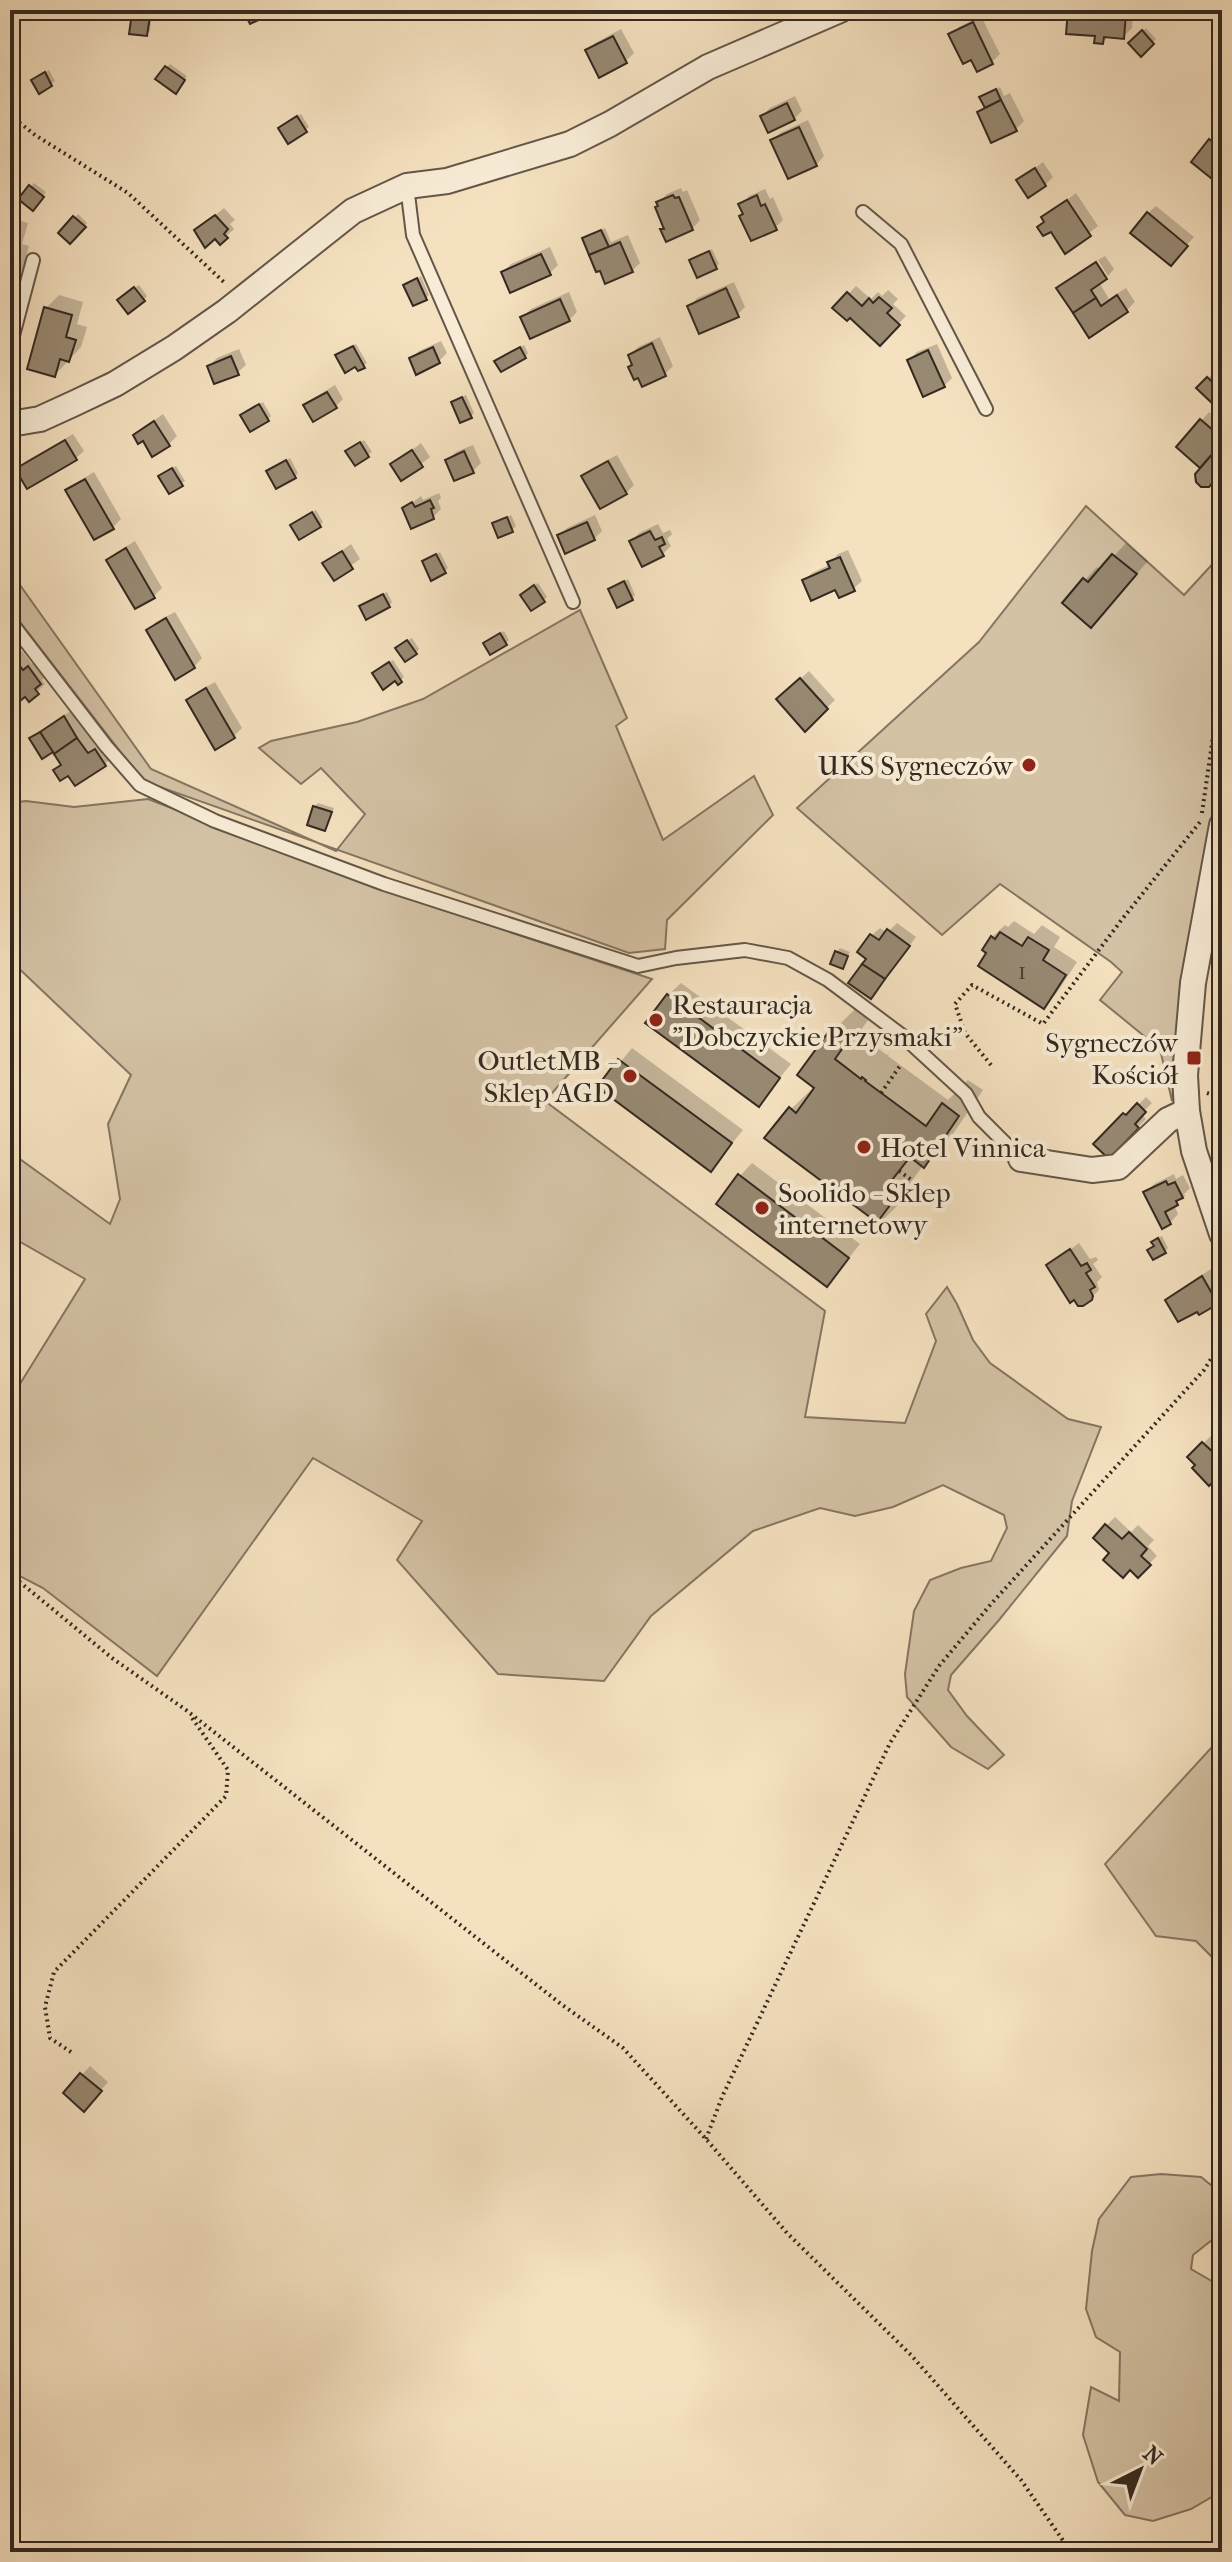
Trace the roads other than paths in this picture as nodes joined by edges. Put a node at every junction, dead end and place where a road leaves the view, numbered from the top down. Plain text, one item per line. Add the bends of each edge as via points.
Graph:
1 (840, 10) edge
2 (407, 186) junction
3 (863, 212) dead end
4 (33, 260) dead end
5 (10, 347) edge
6 (986, 409) dead end
7 (10, 424) edge
8 (573, 602) dead end
9 (10, 621) edge
10 (1222, 825) edge
11 (1187, 1111) junction
12 (1021, 1159) joint
13 (1222, 1234) edge

1 - 2 street via 708,67 570,144 447,181
2 - 7 street via 353,211 243,299 115,384 40,419
2 - 8 lane via 413,235
3 - 6 lane via 901,244
4 - 5 lane
9 - 12 lane via 140,785 215,821 384,884 638,966 745,950 788,958 828,980 904,1037 966,1094 979,1117
10 - 11 street via 1193,983
11 - 12 street via 1168,1120 1118,1167 1092,1170
11 - 13 street via 1194,1151

